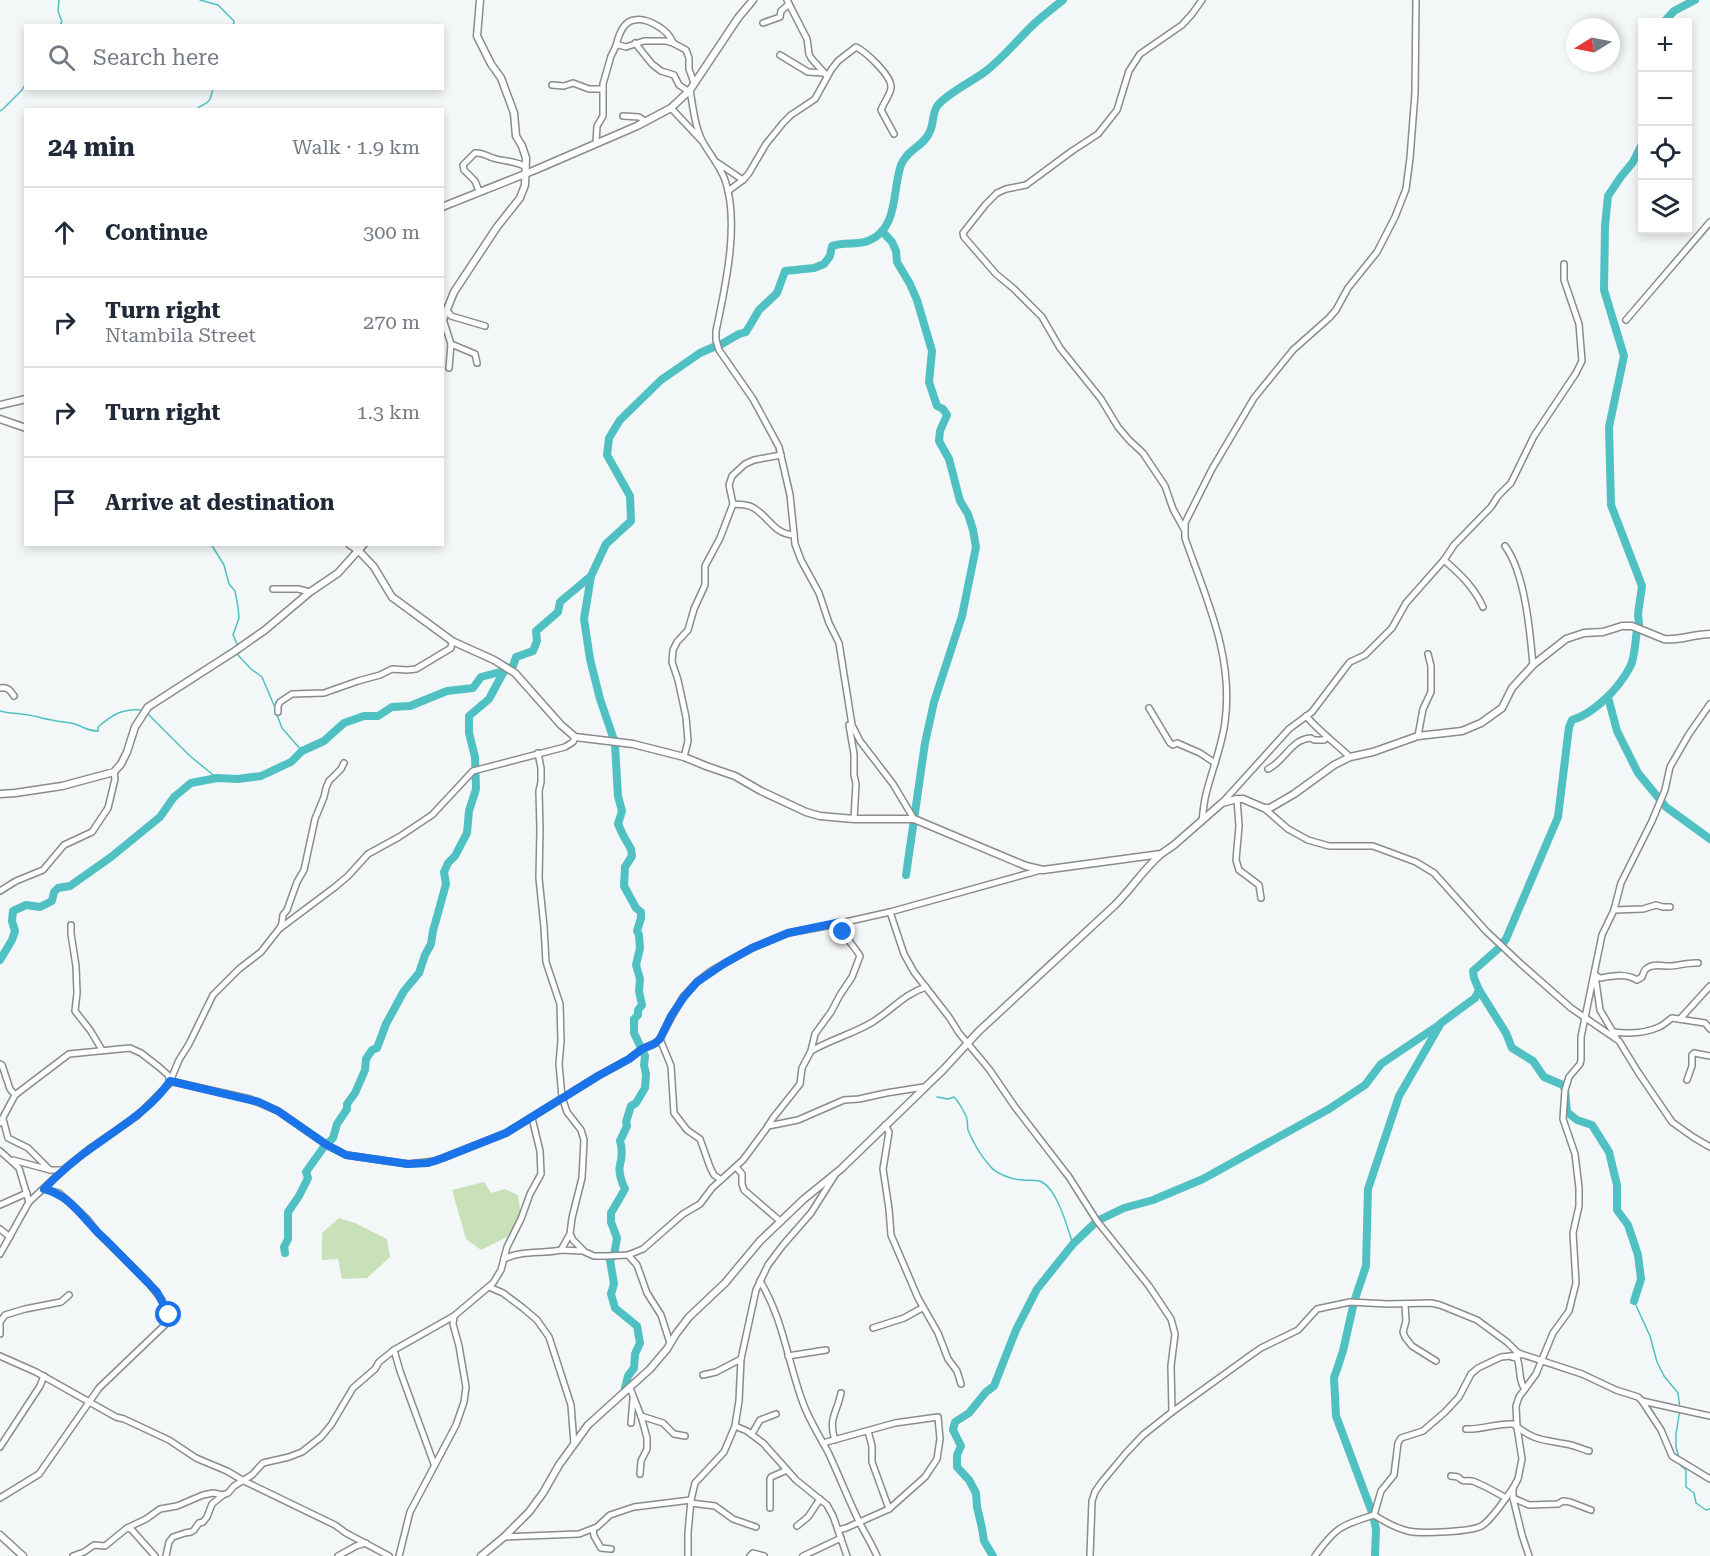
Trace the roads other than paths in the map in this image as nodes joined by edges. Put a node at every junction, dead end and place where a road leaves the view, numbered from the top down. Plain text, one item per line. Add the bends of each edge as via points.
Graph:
1 (480, 0) edge
2 (753, 0) edge
3 (1202, 0) edge
4 (1416, 0) edge
5 (788, 2) edge
6 (763, 23) dead end
7 (635, 43) junction
8 (673, 43) junction
9 (616, 46) junction
10 (780, 56) dead end
11 (825, 74) junction
12 (694, 83) junction
13 (552, 85) dead end
14 (603, 89) junction
15 (689, 91) junction
16 (671, 108) junction
17 (623, 116) dead end
18 (645, 121) junction
19 (894, 134) dead end
20 (596, 143) junction
21 (703, 143) junction
22 (716, 162) junction
23 (526, 170) junction
24 (535, 170) junction
25 (743, 180) junction
26 (525, 185) junction
27 (479, 191) junction
28 (728, 191) junction
29 (444, 206) edge
30 (1710, 222) edge
31 (1564, 264) dead end
32 (446, 307) edge
33 (1626, 320) dead end
34 (444, 324) edge
35 (485, 326) dead end
36 (451, 344) junction
37 (477, 363) dead end
38 (449, 368) dead end
39 (24, 399) edge
40 (0, 405) edge
41 (0, 419) edge
42 (24, 427) edge
43 (781, 455) junction
44 (733, 504) junction
45 (1184, 531) junction
46 (794, 535) junction
47 (352, 546) edge
48 (363, 546) edge
49 (1505, 546) dead end
50 (359, 551) junction
51 (1444, 560) junction
52 (273, 589) dead end
53 (310, 592) junction
54 (1482, 607) dead end
55 (1710, 634) edge
56 (453, 641) junction
57 (1428, 654) dead end
58 (1533, 665) junction
59 (0, 688) edge
60 (14, 696) dead end
61 (1710, 704) edge
62 (1149, 708) dead end
63 (278, 712) dead end
64 (849, 714) junction
65 (1306, 716) junction
66 (1418, 736) junction
67 (575, 737) junction
68 (1327, 737) junction
69 (1274, 746) junction
70 (538, 753) junction
71 (1283, 756) junction
72 (684, 757) junction
73 (1350, 757) junction
74 (344, 763) dead end
75 (1215, 763) junction
76 (1268, 769) dead end
77 (114, 772) junction
78 (0, 794) edge
79 (1238, 799) junction
80 (1222, 803) junction
81 (1263, 808) junction
82 (855, 819) junction
83 (914, 819) junction
84 (1202, 821) junction
85 (1161, 854) junction
86 (1043, 870) junction
87 (0, 891) edge
88 (1261, 898) dead end
89 (1670, 908) dead end
90 (1614, 910) junction
91 (890, 912) junction
92 (841, 922) junction
93 (71, 925) dead end
94 (279, 930) junction
95 (1698, 963) dead end
96 (1595, 975) junction
97 (1710, 986) edge
98 (926, 987) junction
99 (1584, 1018) junction
100 (1680, 1019) junction
101 (1710, 1029) edge
102 (1613, 1032) junction
103 (660, 1039) junction
104 (1619, 1041) junction
105 (968, 1043) junction
106 (102, 1050) junction
107 (811, 1051) junction
108 (1710, 1056) edge
109 (0, 1064) edge
110 (1687, 1080) dead end
111 (170, 1081) junction
112 (924, 1087) junction
113 (15, 1095) junction
114 (562, 1097) junction
115 (532, 1118) junction
116 (1, 1121) edge
117 (885, 1125) junction
118 (768, 1126) junction
119 (1710, 1147) edge
120 (0, 1151) edge
121 (11, 1159) junction
122 (736, 1167) junction
123 (50, 1170) junction
124 (63, 1170) junction
125 (835, 1174) junction
126 (720, 1179) junction
127 (44, 1189) junction
128 (27, 1193) junction
129 (29, 1202) junction
130 (0, 1205) edge
131 (780, 1221) junction
132 (0, 1229) edge
133 (570, 1234) junction
134 (10, 1237) junction
135 (561, 1250) junction
136 (643, 1250) junction
137 (584, 1251) junction
138 (0, 1254) edge
139 (628, 1254) junction
140 (504, 1259) junction
141 (637, 1265) junction
142 (760, 1281) junction
143 (489, 1287) junction
144 (69, 1295) dead end
145 (1406, 1305) junction
146 (922, 1308) junction
147 (454, 1316) junction
148 (873, 1328) dead end
149 (0, 1334) edge
150 (670, 1343) junction
151 (394, 1350) junction
152 (826, 1350) dead end
153 (1521, 1354) junction
154 (0, 1356) edge
155 (788, 1356) junction
156 (1509, 1356) junction
157 (741, 1359) junction
158 (1542, 1360) junction
159 (1436, 1361) dead end
160 (44, 1376) junction
161 (704, 1376) dead end
162 (961, 1384) dead end
163 (630, 1388) junction
164 (1525, 1389) junction
165 (841, 1393) dead end
166 (633, 1397) junction
167 (1642, 1401) junction
168 (89, 1402) junction
169 (1172, 1412) junction
170 (776, 1414) dead end
171 (641, 1416) junction
172 (1710, 1416) edge
173 (631, 1423) dead end
174 (735, 1426) junction
175 (1517, 1428) junction
176 (1466, 1429) dead end
177 (868, 1431) junction
178 (752, 1434) junction
179 (685, 1436) dead end
180 (835, 1440) junction
181 (823, 1443) junction
182 (574, 1444) junction
183 (0, 1448) edge
184 (1589, 1451) dead end
185 (434, 1464) junction
186 (787, 1470) junction
187 (640, 1474) dead end
188 (1451, 1476) dead end
189 (1710, 1479) edge
190 (244, 1481) junction
191 (1513, 1488) junction
192 (222, 1496) junction
193 (0, 1498) edge
194 (1506, 1498) junction
195 (1513, 1498) junction
196 (820, 1499) junction
197 (691, 1501) junction
198 (770, 1508) dead end
199 (889, 1509) junction
200 (1591, 1510) dead end
201 (1374, 1515) junction
202 (860, 1522) junction
203 (797, 1526) dead end
204 (756, 1527) dead end
205 (127, 1528) junction
206 (593, 1529) junction
207 (838, 1530) junction
208 (0, 1535) edge
209 (504, 1537) junction
210 (841, 1538) junction
211 (366, 1543) junction
212 (611, 1549) dead end
213 (23, 1556) edge
214 (73, 1556) edge
215 (155, 1556) edge
216 (166, 1556) edge
217 (338, 1556) edge
218 (389, 1556) edge
219 (399, 1556) edge
220 (481, 1556) edge
221 (688, 1556) edge
222 (750, 1556) edge
223 (764, 1556) edge
224 (803, 1556) edge
225 (847, 1556) edge
226 (878, 1556) edge
227 (1090, 1556) edge
228 (1316, 1556) edge
229 (1530, 1556) edge

1 - 23 street via 479,42 503,83 514,113 516,136 525,152
2 - 12 street
3 - 45 street via 1182,25 1140,54 1129,71 1117,110 1098,134 1026,185 997,194 963,232 996,274 1042,317 1118,427 1143,453 1165,486
4 - 45 street via 1410,158 1406,189 1395,217 1377,252 1336,310 1293,350 1254,398 1212,469
5 - 6 street via 780,17
5 - 11 street via 807,39 811,58
7 - 8 street
7 - 9 street
7 - 15 street via 652,64 674,75 676,82
8 - 9 street via 663,28 637,19 619,33
8 - 12 street via 686,50
9 - 14 street
10 - 11 street via 808,72
11 - 19 street via 854,48 859,48 890,81 892,89 881,110
11 - 25 street via 815,99 787,118
12 - 15 street
13 - 14 street via 573,83
14 - 20 street via 603,116 597,126
15 - 16 street
15 - 21 street
16 - 18 street
16 - 21 street
17 - 18 street
18 - 20 street
20 - 24 street
21 - 22 street
22 - 25 street
22 - 28 street
23 - 24 street
23 - 26 street
23 - 27 street
23 - 27 street via 517,162 475,153 464,170
24 - 26 street
25 - 28 street
26 - 32 street
27 - 29 street
28 - 43 street via 731,240 716,340 724,359 753,399
30 - 33 street
31 - 51 street via 1564,280 1579,324 1582,361 1534,436 1511,483
32 - 35 street via 451,316
34 - 36 street
36 - 37 street via 475,354
36 - 38 street
39 - 40 street
41 - 42 street
43 - 44 street via 754,460 738,469 729,485
43 - 46 street
44 - 46 street via 750,506 776,530
44 - 72 street via 705,566 705,585 688,630 673,650 672,662 686,717 688,741
45 - 75 street via 1220,639 1225,668 1226,721
46 - 64 street via 801,560 839,643
47 - 50 street
48 - 50 street
49 - 58 street via 1517,569
50 - 53 street via 338,573
50 - 56 street via 392,597
51 - 54 street via 1469,583
51 - 65 street via 1406,603 1392,628 1365,655 1350,663
52 - 53 street
53 - 77 street via 265,630 147,707
55 - 58 street via 1664,639 1635,626 1622,626 1566,639
56 - 63 street via 450,648 422,667 392,669 324,693 292,694 280,702
56 - 67 street via 514,673
57 - 66 street via 1431,692
58 - 66 street via 1512,688 1502,708 1480,723 1462,731
59 - 60 street via 9,689
61 - 90 street via 1670,767 1661,801 1625,873
62 - 75 street via 1170,743 1189,747
64 - 82 street
64 - 83 street via 855,733
65 - 68 street
65 - 69 street
66 - 73 street
67 - 70 street via 565,747
67 - 72 street via 633,744
68 - 71 street via 1306,738
68 - 73 street
69 - 71 street
69 - 80 street
70 - 94 street via 473,771 432,815 368,854 348,876
70 - 114 street via 539,878 546,962 560,1004 558,1064
71 - 76 street
72 - 82 street via 735,776 807,812
73 - 81 street via 1283,801
74 - 94 street via 326,788 304,870
75 - 84 street
77 - 78 street via 62,786
77 - 87 street via 108,808 92,832 64,845 43,870
79 - 80 street
79 - 81 street
79 - 88 street via 1236,860 1239,870 1259,885
80 - 84 street
81 - 99 street via 1308,840 1329,846 1373,846 1426,866 1496,940
82 - 83 street
83 - 86 street
84 - 85 street
85 - 86 street
85 - 105 street via 1115,905
86 - 91 street
89 - 90 street via 1656,905
90 - 96 street via 1602,935
91 - 92 street
91 - 98 street via 909,964
92 - 103 street via 788,933 711,971 684,997
92 - 107 street via 843,932 860,956 852,977 815,1034
93 - 106 street via 76,966 75,1011
94 - 111 street via 261,952 213,994
95 - 96 street via 1658,964 1646,969 1637,980 1632,976
96 - 99 street
96 - 102 street via 1600,1010
97 - 100 street
98 - 105 street
98 - 107 street via 914,991 871,1023
99 - 104 street
99 - 158 street via 1580,1064 1569,1077 1563,1108 1579,1188 1574,1233 1576,1283 1569,1311
100 - 101 street via 1705,1023
100 - 102 street via 1672,1018 1641,1033
102 - 104 street
103 - 114 street
103 - 126 street via 671,1066 674,1113 700,1139 710,1167
104 - 119 street via 1672,1122
105 - 112 street
105 - 169 street via 1171,1319 1175,1334
106 - 111 street via 135,1049
106 - 113 street via 66,1055
107 - 118 street via 802,1068 800,1084
108 - 110 street via 1692,1055
109 - 113 street
111 - 115 street via 250,1099 278,1111 335,1150 352,1157 398,1163 417,1164 443,1158
111 - 124 street via 137,1116
112 - 117 street
112 - 118 street via 844,1100 798,1120
113 - 116 street
114 - 115 street
114 - 133 street via 584,1140 582,1178
115 - 140 street via 540,1151 540,1174
116 - 123 street via 8,1138 28,1148
117 - 125 street
117 - 146 street via 889,1132 883,1169 890,1230
118 - 122 street
120 - 121 street
121 - 123 street
121 - 128 street via 19,1168
122 - 126 street
122 - 131 street via 742,1174 744,1190
123 - 124 street
124 - 127 street
125 - 131 street
125 - 142 street
126 - 136 street via 700,1204
127 - 129 street
127 - 168 street via 67,1200 147,1281 162,1300 170,1320
128 - 129 street
128 - 130 street
129 - 134 street
131 - 150 street via 689,1317
132 - 134 street
133 - 135 street
133 - 137 street
134 - 138 street
135 - 137 street
135 - 140 street via 518,1253
136 - 139 street
136 - 141 street
137 - 139 street via 601,1256
139 - 141 street
140 - 143 street
141 - 150 street
142 - 155 street via 779,1322
142 - 157 street
143 - 147 street
143 - 182 street via 523,1308 549,1337 571,1405
144 - 149 street via 62,1302 5,1315 0,1322
145 - 153 street via 1431,1303 1472,1317
145 - 159 street via 1405,1337
145 - 169 street via 1350,1302 1317,1309 1298,1330 1262,1348
146 - 148 street
146 - 162 street
147 - 151 street
147 - 185 street via 466,1394 460,1417
150 - 163 street
151 - 185 street
151 - 190 street via 353,1388 321,1437 296,1455 263,1463
152 - 155 street
153 - 156 street
153 - 158 street
154 - 160 street
155 - 181 street via 804,1406
156 - 164 street via 1517,1358
156 - 201 street via 1479,1368 1445,1412 1423,1431 1401,1438 1394,1475 1381,1491
157 - 161 street
157 - 174 street
158 - 164 street
158 - 167 street
160 - 168 street
160 - 183 street
163 - 166 street
163 - 182 street via 596,1417
164 - 175 street via 1516,1406
165 - 180 street via 831,1422
166 - 171 street
166 - 173 street
167 - 172 street
167 - 189 street via 1672,1456
168 - 190 street
168 - 193 street via 39,1474
169 - 227 street via 1135,1443 1098,1485 1092,1502
170 - 178 street via 760,1420
171 - 179 street
171 - 187 street via 647,1449
174 - 178 street
174 - 197 street via 724,1452 695,1483
175 - 176 street via 1508,1424
175 - 184 street via 1540,1440
175 - 191 street via 1522,1459
177 - 180 street
177 - 199 street via 873,1462
177 - 199 street via 938,1418 937,1459 925,1477
178 - 186 street
180 - 181 street
181 - 202 street
182 - 209 street via 535,1504
185 - 219 street via 410,1512
186 - 196 street
186 - 198 street via 770,1479
188 - 194 street via 1473,1481
190 - 192 street
190 - 211 street
191 - 194 street
191 - 195 street
192 - 205 street via 213,1493 165,1507
192 - 216 street via 194,1530 173,1537
194 - 201 street via 1484,1525 1460,1531 1411,1532
195 - 200 street via 1528,1505 1570,1502
195 - 229 street
196 - 203 street
196 - 207 street via 831,1510
197 - 204 street via 715,1506 733,1519
197 - 206 street via 634,1507 610,1515
197 - 221 street
199 - 202 street
201 - 228 street via 1340,1527
202 - 207 street
202 - 226 street
205 - 214 street via 105,1546 94,1545
205 - 215 street
206 - 209 street via 574,1535
206 - 212 street via 601,1548
207 - 210 street
208 - 213 street
209 - 220 street
210 - 224 street
210 - 225 street
211 - 217 street
211 - 218 street
222 - 223 street

